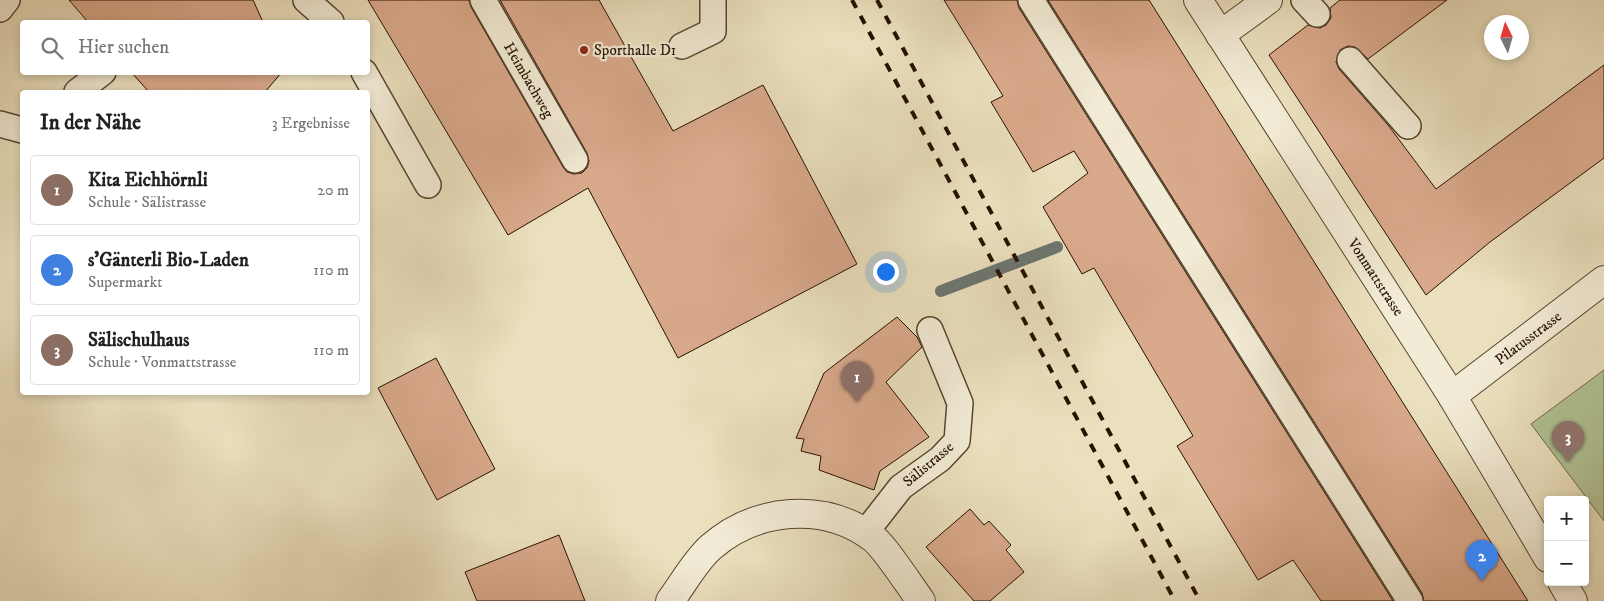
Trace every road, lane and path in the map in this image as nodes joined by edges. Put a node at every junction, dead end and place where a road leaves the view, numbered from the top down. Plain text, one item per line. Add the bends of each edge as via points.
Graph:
1 (7, 0) edge
2 (306, 0) edge
3 (483, 0) edge
4 (713, 0) edge
5 (1031, 0) edge
6 (1198, 0) edge
7 (1268, 0) edge
8 (0, 8) edge
9 (329, 20) edge
10 (1220, 35) junction
11 (682, 46) dead end
12 (1350, 60) dead end
13 (99, 75) edge
14 (366, 75) edge
15 (80, 90) edge
16 (0, 124) edge
17 (1408, 126) dead end
18 (20, 129) edge
19 (575, 160) dead end
20 (428, 184) dead end
21 (1604, 280) edge
22 (930, 330) dead end
23 (1452, 396) junction
24 (865, 533) junction
25 (1544, 551) edge
26 (1564, 586) edge
27 (670, 601) edge
28 (921, 601) edge
29 (1410, 601) edge
30 (1573, 601) edge

1 - 8 lane
2 - 9 lane
3 - 19 lane, Heimbachweg
4 - 11 lane via 713,31
5 - 29 lane
6 - 10 street, Vonmattstrasse
7 - 10 street
10 - 23 street, Vonmattstrasse
12 - 17 lane
13 - 15 lane
14 - 20 lane
16 - 18 lane
21 - 23 street, Pilatusstrasse
22 - 24 lane, Sälistrasse via 960,403 957,441 940,459 901,487
23 - 25 street, Vonmattstrasse
24 - 27 street via 834,517 785,513 743,525 710,548
24 - 28 street via 874,538
26 - 30 street

